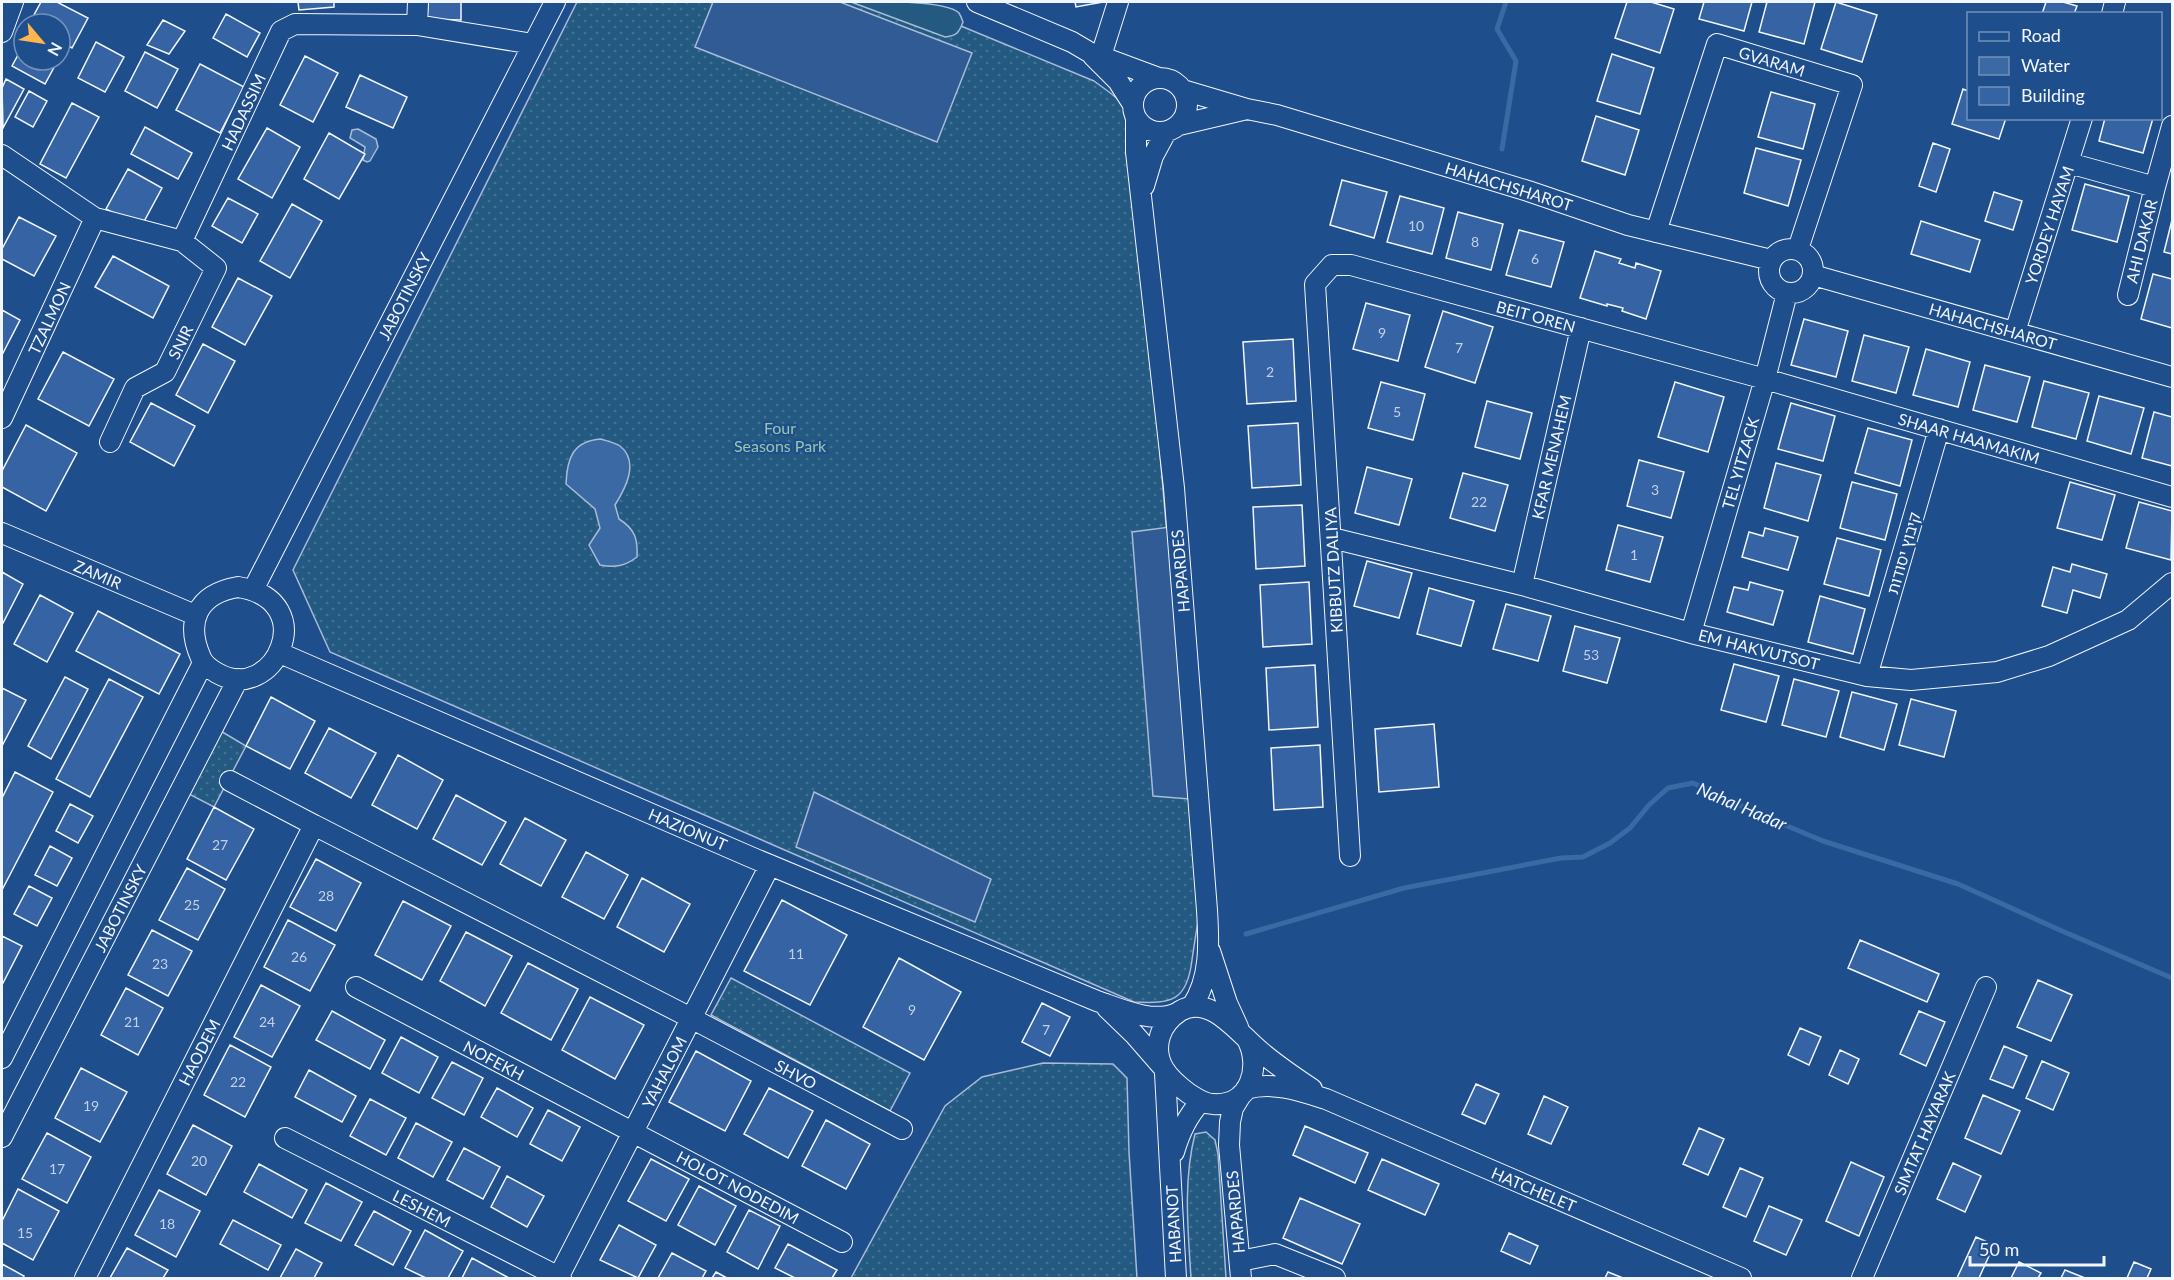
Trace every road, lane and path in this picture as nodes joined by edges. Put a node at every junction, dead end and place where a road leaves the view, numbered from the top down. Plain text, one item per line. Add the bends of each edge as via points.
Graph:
1 (13, 2) edge
2 (418, 2) edge
3 (555, 2) edge
4 (977, 2) edge
5 (1118, 2) edge
6 (417, 25) junction
7 (2, 32) edge
8 (533, 44) junction
9 (1095, 54) junction
10 (1160, 78) junction
11 (1183, 90) junction
12 (1246, 109) junction
13 (1134, 110) junction
14 (2081, 120) edge
15 (2172, 126) edge
16 (1173, 128) junction
17 (2, 155) edge
18 (2069, 163) junction
19 (2155, 187) junction
20 (1141, 194) junction
21 (95, 218) junction
22 (1656, 232) junction
23 (182, 241) junction
24 (1798, 249) junction
25 (1771, 260) junction
26 (1813, 275) junction
27 (1315, 284) joint
28 (1787, 293) junction
29 (2128, 295) dead end
30 (1581, 328) junction
31 (2015, 332) junction
32 (2172, 377) edge
33 (1765, 378) junction
34 (2, 418) edge
35 (1939, 429) junction
36 (110, 442) dead end
37 (2172, 497) edge
38 (2, 533) edge
39 (1332, 538) junction
40 (2172, 583) edge
41 (1522, 585) junction
42 (253, 590) junction
43 (195, 615) junction
44 (1691, 633) junction
45 (280, 653) junction
46 (203, 663) junction
47 (1867, 676) junction
48 (238, 679) junction
49 (230, 781) dead end
50 (314, 825) junction
51 (1350, 856) dead end
52 (770, 865) junction
53 (1209, 948) junction
54 (356, 987) dead end
55 (1986, 987) dead end
56 (1097, 1001) junction
57 (1184, 1010) junction
58 (691, 1018) junction
59 (1243, 1036) junction
60 (2, 1058) edge
61 (1163, 1069) junction
62 (1244, 1092) junction
63 (1326, 1099) junction
64 (1204, 1102) junction
65 (902, 1129) dead end
66 (633, 1132) junction
67 (2, 1137) edge
68 (285, 1138) dead end
69 (1229, 1145) junction
70 (1171, 1170) junction
71 (842, 1242) dead end
72 (1240, 1270) edge
73 (85, 1278) edge
74 (559, 1278) edge
75 (1176, 1278) edge
76 (1335, 1278) edge
77 (1741, 1278) edge
78 (1862, 1278) edge

1 - 7 street
2 - 6 street
3 - 8 street, JABOTINSKY
4 - 9 street
5 - 9 street
6 - 8 street, HADASSIM
6 - 23 street, HADASSIM via 295,24 281,31
8 - 42 street, JABOTINSKY
9 - 10 street
9 - 13 street via 1118,81
10 - 11 street via 1173,81
10 - 13 street via 1141,85
11 - 12 street, HAHACHSHAROT
11 - 16 street via 1187,108 1183,120
12 - 16 street, HAHACHSHAROT
12 - 22 street, HAHACHSHAROT via 1277,115
13 - 16 street via 1142,126 1151,131
13 - 20 street, HAPARDES
14 - 18 street, YORDEY HAYAM
15 - 19 street, AHI DAKAR
16 - 20 street, HAPARDES via 1153,156
17 - 21 street
18 - 19 street, AHI DAKAR
18 - 31 street, YORDEY HAYAM
19 - 29 street, AHI DAKAR
20 - 53 street, HAPARDES via 1173,488
21 - 23 street
21 - 34 street, TZALMON
22 - 24 street, GVARAM via 1717,44 1852,85
22 - 25 street, HAHACHSHAROT
23 - 36 street, SNIR via 216,268 165,372 135,388
24 - 25 street via 1785,249
24 - 26 street via 1811,260
25 - 28 street via 1772,283
26 - 28 street via 1802,291
26 - 31 street, HAHACHSHAROT
27 - 30 street, BEIT OREN via 1332,265 1351,266
27 - 39 street, KIBBUTZ DALIYA
28 - 33 street, TEL YITZACK
30 - 33 street, BEIT OREN
30 - 41 street, KFAR MENAHEM
31 - 32 street, HAHACHSHAROT
33 - 35 street, SHAAR HAAMAKIM
33 - 44 street, TEL YITZACK
35 - 37 street, SHAAR HAAMAKIM
35 - 47 street, קיבוץ יסודות
38 - 43 street, ZAMIR
39 - 41 street, EM HAKVUTSOT
39 - 51 street, KIBBUTZ DALIYA
40 - 47 street, EM HAKVUTSOT via 2128,620 2038,660 1997,672 1953,678
41 - 44 street, EM HAKVUTSOT
42 - 43 street via 223,590
42 - 45 street via 265,596 283,622
43 - 46 street via 193,634
44 - 47 street, EM HAKVUTSOT
45 - 48 street via 267,668
45 - 52 street, HAZIONUT
46 - 48 street via 222,676
46 - 60 street
48 - 67 street, JABOTINSKY
49 - 50 street
50 - 58 street
50 - 73 street, HAODEM
52 - 56 street, HAZIONUT
52 - 58 street, YAHALOM
53 - 57 street, HAPARDES via 1202,988
53 - 59 street, HAPARDES via 1227,1003
54 - 66 street, NOFEKH
55 - 78 street, SIMTAT HAYARAK
56 - 57 street, HAZIONUT via 1140,1014 1162,1016
56 - 61 street, HAZIONUT via 1118,1017
57 - 59 street via 1215,1013
57 - 61 street via 1166,1024 1159,1040
58 - 65 street, SHVO
58 - 66 street, YAHALOM
59 - 62 street via 1254,1054 1255,1064
59 - 63 street, HATCHELET
61 - 64 street via 1184,1090
61 - 70 street, HABANOT
62 - 63 street, HATCHELET via 1263,1086 1296,1089
62 - 64 street via 1225,1104
62 - 69 street, HAPARDES via 1232,1115
63 - 77 street, HATCHELET
64 - 69 street, HAPARDES via 1220,1120
64 - 70 street, HABANOT via 1179,1133
66 - 71 street, HOLOT NODEDIM
66 - 74 street, YAHALOM
68 - 74 street, LESHEM
69 - 72 street, HAPARDES
70 - 75 street, HABANOT
72 - 76 street via 1275,1254

